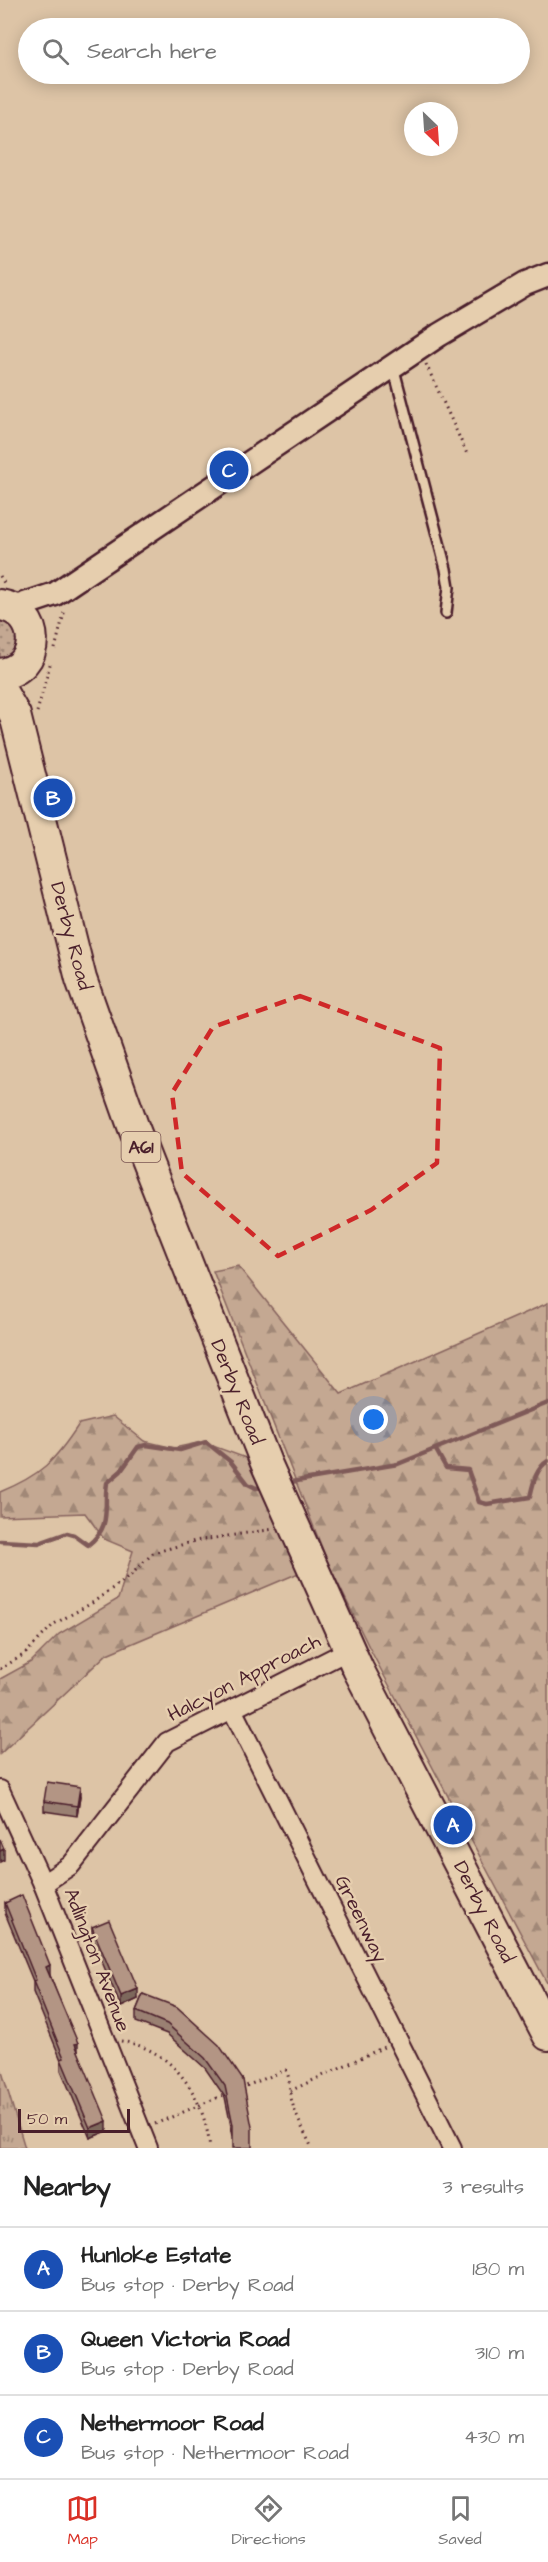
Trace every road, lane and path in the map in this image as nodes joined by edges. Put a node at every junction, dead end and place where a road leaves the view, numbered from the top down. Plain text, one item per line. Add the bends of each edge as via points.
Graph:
1 (548, 274) edge
2 (419, 348) junction
3 (393, 366) junction
4 (467, 454) dead end
5 (61, 599) junction
6 (15, 614) edge
7 (446, 614) dead end
8 (11, 670) edge
9 (17, 707) edge
10 (287, 1512) junction
11 (349, 1650) junction
12 (0, 1669) edge
13 (232, 1709) junction
14 (0, 1790) edge
15 (44, 1884) junction
16 (548, 2035) edge
17 (104, 2040) junction
18 (396, 2041) junction
19 (290, 2091) junction
20 (201, 2104) junction
21 (140, 2131) junction
22 (148, 2148) edge
23 (210, 2148) edge
24 (312, 2148) edge
25 (452, 2148) edge

1 - 2 street
2 - 3 street
2 - 4 path
3 - 5 street
3 - 7 lane via 446,569
5 - 6 street
5 - 9 path
6 - 8 highway, Derby Road via 33,641 30,654
8 - 9 highway, Derby Road / A61
9 - 10 highway, Derby Road / A61 via 81,979 137,1136
10 - 11 highway, Derby Road / A61
10 - 12 path via 257,1534 195,1541 153,1553 131,1575 54,1624 18,1660
11 - 13 street, Halcyon Approach
11 - 16 highway, Derby Road / A61
13 - 15 street, Halcyon Approach via 167,1742 71,1865
13 - 18 street, Greenway
14 - 15 street, Adlington Avenue
15 - 17 street, Adlington Avenue
17 - 20 path via 145,2046 186,2080
17 - 21 street, Adlington Avenue
18 - 19 path
18 - 25 street, Greenway
19 - 20 path via 286,2070
19 - 24 path
20 - 21 path
20 - 23 path
21 - 22 street, Adlington Avenue

